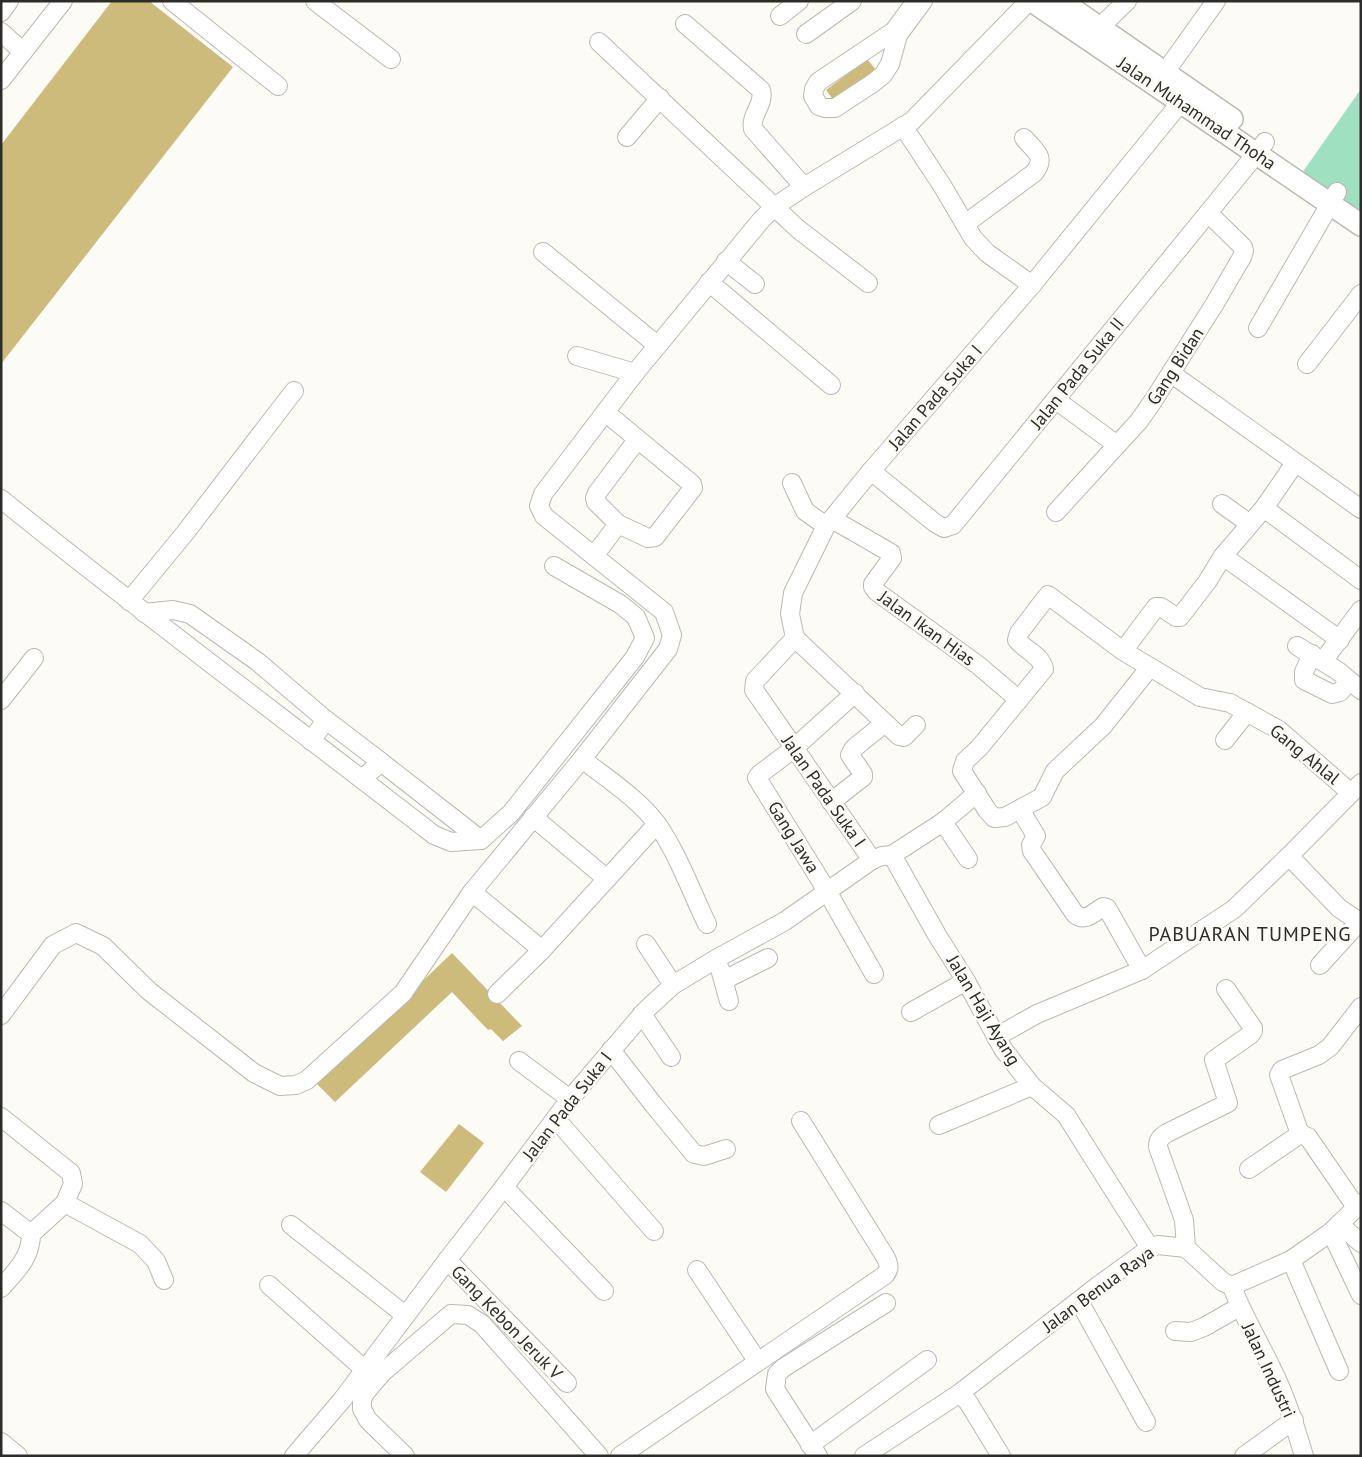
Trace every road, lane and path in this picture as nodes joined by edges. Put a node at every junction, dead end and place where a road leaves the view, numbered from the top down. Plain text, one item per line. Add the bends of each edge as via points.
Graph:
1 (10, 1) edge
2 (63, 1) edge
3 (172, 1) edge
4 (315, 1) edge
5 (799, 1) edge
6 (852, 1) edge
7 (916, 1) edge
8 (923, 1) edge
9 (1029, 1) edge
10 (1032, 1) edge
11 (1061, 1) edge
12 (1127, 1) edge
13 (1216, 1) edge
14 (1, 12) edge
15 (780, 16) dead end
16 (685, 24) dead end
17 (1098, 28) junction
18 (1, 32) edge
19 (896, 33) junction
20 (806, 34) dead end
21 (599, 42) dead end
22 (23, 52) junction
23 (392, 59) dead end
24 (1160, 78) junction
25 (1, 80) edge
26 (278, 86) dead end
27 (660, 98) junction
28 (1181, 102) junction
29 (903, 126) junction
30 (628, 137) dead end
31 (1024, 138) dead end
32 (1261, 148) junction
33 (804, 187) junction
34 (1333, 198) junction
35 (775, 207) junction
36 (1361, 210) edge
37 (1208, 213) junction
38 (965, 224) junction
39 (1361, 225) edge
40 (543, 252) dead end
41 (726, 261) junction
42 (709, 282) junction
43 (868, 283) dead end
44 (755, 284) dead end
45 (1032, 285) junction
46 (1361, 294) edge
47 (1258, 328) dead end
48 (657, 345) junction
49 (577, 356) dead end
50 (1307, 364) dead end
51 (635, 373) junction
52 (1172, 374) junction
53 (831, 385) dead end
54 (294, 391) dead end
55 (1056, 400) junction
56 (605, 412) junction
57 (637, 440) junction
58 (1117, 445) junction
59 (1295, 463) junction
60 (872, 471) junction
61 (792, 483) dead end
62 (1, 499) edge
63 (1222, 504) dead end
64 (1264, 508) junction
65 (1361, 509) edge
66 (1056, 512) dead end
67 (829, 523) junction
68 (618, 524) junction
69 (1250, 524) junction
70 (594, 556) junction
71 (1223, 556) junction
72 (554, 566) dead end
73 (1361, 580) edge
74 (129, 600) junction
75 (1361, 610) edge
76 (144, 613) junction
77 (796, 638) junction
78 (1340, 640) junction
79 (1123, 651) junction
80 (1311, 654) junction
81 (34, 658) dead end
82 (258, 662) junction
83 (1150, 667) junction
84 (241, 686) junction
85 (1355, 686) edge
86 (855, 693) junction
87 (1, 700) edge
88 (1019, 700) junction
89 (1247, 712) junction
90 (326, 720) junction
91 (885, 723) junction
92 (916, 725) dead end
93 (1225, 740) dead end
94 (311, 741) junction
95 (793, 749) junction
96 (582, 759) junction
97 (381, 762) junction
98 (362, 779) junction
99 (1356, 788) edge
100 (977, 794) junction
101 (831, 802) junction
102 (1020, 809) junction
103 (533, 817) junction
104 (943, 822) junction
105 (657, 824) junction
106 (481, 840) junction
107 (892, 855) junction
108 (1290, 856) junction
109 (872, 860) junction
110 (968, 860) dead end
111 (607, 879) junction
112 (827, 891) junction
113 (472, 892) junction
114 (1359, 921) edge
115 (706, 924) dead end
116 (646, 944) dead end
117 (542, 950) junction
118 (768, 958) dead end
119 (716, 959) junction
120 (1320, 965) dead end
121 (1142, 970) junction
122 (874, 974) dead end
123 (724, 980) junction
124 (966, 982) junction
125 (673, 986) junction
126 (1226, 989) dead end
127 (497, 994) dead end
128 (730, 1001) dead end
129 (1361, 1007) edge
130 (911, 1012) dead end
131 (642, 1014) junction
132 (1, 1015) edge
133 (996, 1037) junction
134 (611, 1050) junction
135 (672, 1057) dead end
136 (519, 1062) dead end
137 (1032, 1086) junction
138 (570, 1099) junction
139 (1, 1118) edge
140 (556, 1119) junction
141 (801, 1121) dead end
142 (939, 1124) dead end
143 (1300, 1134) junction
144 (726, 1150) dead end
145 (1249, 1169) dead end
146 (504, 1187) junction
147 (65, 1203) junction
148 (1359, 1205) edge
149 (1, 1211) edge
150 (292, 1226) dead end
151 (1335, 1228) junction
152 (654, 1231) dead end
153 (31, 1234) junction
154 (1361, 1242) edge
155 (1150, 1248) junction
156 (1186, 1248) junction
157 (447, 1260) junction
158 (1291, 1260) junction
159 (697, 1270) dead end
160 (164, 1280) dead end
161 (269, 1284) dead end
162 (1232, 1286) junction
163 (1, 1288) edge
164 (604, 1291) dead end
165 (1361, 1295) edge
166 (1079, 1301) junction
167 (886, 1303) dead end
168 (1239, 1307) junction
169 (405, 1315) junction
170 (1175, 1331) dead end
171 (926, 1360) dead end
172 (758, 1362) junction
173 (364, 1369) junction
174 (1339, 1371) dead end
175 (567, 1383) dead end
176 (960, 1393) junction
177 (1294, 1420) junction
178 (1146, 1422) dead end
179 (1, 1442) edge
180 (814, 1450) edge
181 (18, 1456) edge
182 (294, 1456) edge
183 (405, 1456) edge
184 (600, 1456) edge
185 (620, 1456) edge
186 (864, 1456) edge
187 (1001, 1456) edge
188 (1244, 1456) edge
189 (1304, 1456) edge

1 - 14 street
2 - 22 street
3 - 26 street
4 - 23 street
5 - 15 street
6 - 20 street
7 - 19 street
8 - 19 street
9 - 29 street via 922,112
10 - 24 main road, Jalan Muhammad Thoha
11 - 17 main road, Jalan Muhammad Thoha
12 - 17 street
13 - 24 street
16 - 33 street via 761,90 762,101 753,118 752,129
17 - 24 main road, Jalan Muhammad Thoha
18 - 22 street
19 - 19 street via 890,64 883,75 835,108 819,106 813,96 818,82
21 - 27 street
22 - 25 street
24 - 28 main road, Jalan Muhammad Thoha
24 - 32 main road, Jalan Muhammad Thoha
27 - 30 street
27 - 35 street
28 - 32 main road, Jalan Muhammad Thoha
28 - 45 street, Jalan Pada Suka I
29 - 33 street
29 - 38 street
31 - 38 street via 1038,153 1040,166
32 - 34 main road, Jalan Muhammad Thoha
32 - 37 street, Jalan Pada Suka II
33 - 35 street
34 - 36 main road, Jalan Muhammad Thoha
34 - 39 main road, Jalan Muhammad Thoha
34 - 47 street
35 - 41 street
35 - 43 street
37 - 52 street, Gang Bidan via 1243,246 1244,251
37 - 55 street, Jalan Pada Suka II
38 - 45 street via 972,238 987,253
40 - 48 street
41 - 42 street
41 - 44 street
42 - 48 street
42 - 53 street
45 - 60 street, Jalan Pada Suka I
46 - 50 street
48 - 51 street
49 - 51 street
51 - 56 street
52 - 58 street, Gang Bidan via 1139,421
52 - 59 street
54 - 74 street
55 - 58 street
55 - 60 street, Jalan Pada Suka II via 949,527 935,524
56 - 57 street
56 - 70 street via 542,494 539,506 544,516
57 - 68 street via 595,498
57 - 68 street via 693,488 655,537 648,538
58 - 66 street, Gang Bidan
59 - 64 street
59 - 65 street
60 - 67 street, Jalan Pada Suka I
61 - 67 street via 805,512
62 - 74 street
63 - 69 street
64 - 69 street
64 - 73 street
67 - 77 street, Jalan Pada Suka I via 793,594 790,614
67 - 88 street, Jalan Ikan Hias via 891,553 892,558 872,586 876,592 978,665
68 - 70 street
69 - 71 street
70 - 96 street via 664,612 672,635 668,649
71 - 78 street
71 - 79 street via 1180,617 1156,607
72 - 106 street via 620,604 636,617 645,638 635,657 511,813
74 - 76 street
75 - 78 street
76 - 82 street via 173,610 190,614
76 - 84 street
77 - 86 street
77 - 95 street, Jalan Pada Suka I via 755,681 754,690
78 - 80 street
79 - 83 street, Gang Ahlal
79 - 88 street, Gang Ahlal via 1048,595 1017,640 1044,665
80 - 85 street
80 - 85 street via 1304,680 1328,694
81 - 87 street
82 - 84 street
82 - 90 street
83 - 89 street, Gang Ahlal via 1200,698 1230,702
83 - 102 street via 1102,726 1055,771 1042,797
84 - 94 street
86 - 91 street
86 - 95 street
88 - 100 street via 962,765 962,771
89 - 93 street
89 - 99 street, Gang Ahlal via 1280,730
90 - 94 street
90 - 97 street
91 - 92 street via 902,738
91 - 101 street via 850,755 863,777
94 - 98 street
95 - 101 street, Jalan Pada Suka I
95 - 112 street, Gang Jawa via 757,778
96 - 103 street
96 - 105 street
97 - 98 street
97 - 106 street
98 - 106 street via 434,835 451,842
99 - 108 street
100 - 102 street via 994,818 1005,817
100 - 104 street
101 - 109 street, Jalan Pada Suka I
102 - 121 street via 1036,836 1031,845 1032,851 1075,914 1085,918 1103,907 1107,908
103 - 111 street
103 - 113 street
104 - 107 street
104 - 110 street
105 - 111 street
105 - 115 street
107 - 109 street
107 - 124 street, Jalan Haji Ayang
108 - 114 street via 1339,908
108 - 121 street via 1234,909
109 - 112 street, Jalan Pada Suka I
111 - 117 street
112 - 119 street, Jalan Pada Suka I via 785,921
112 - 122 street, Gang Jawa
113 - 117 street
113 - 132 street via 403,993 307,1080 296,1085 280,1086 254,1073 149,991 103,946 76,933 53,945
114 - 120 street
116 - 125 street
117 - 127 street
118 - 123 street
119 - 123 street
119 - 125 street, Jalan Pada Suka I
121 - 133 street via 1037,1014
123 - 128 street
124 - 130 street
124 - 133 street, Jalan Haji Ayang
125 - 131 street, Jalan Pada Suka I
126 - 156 street via 1254,1031 1214,1060 1228,1103 1167,1133 1158,1142 1184,1220
129 - 143 street via 1330,1046 1319,1055 1282,1070 1279,1076
131 - 134 street, Jalan Pada Suka I
131 - 135 street
133 - 137 street, Jalan Haji Ayang
134 - 138 street, Jalan Pada Suka I
134 - 144 street via 694,1154 704,1156
136 - 138 street
137 - 142 street
137 - 155 street, Jalan Haji Ayang via 1066,1116
138 - 140 street, Jalan Pada Suka I
139 - 147 street via 71,1173 73,1184
140 - 146 street, Jalan Pada Suka I
140 - 152 street
141 - 172 street via 886,1258 889,1268 885,1275
143 - 145 street
143 - 148 street via 1308,1137
146 - 157 street, Jalan Pada Suka I
146 - 164 street
147 - 153 street
147 - 160 street via 140,1244 156,1261
148 - 151 street
149 - 153 street
150 - 169 street
151 - 154 street
151 - 158 street
151 - 165 street
153 - 163 street via 31,1247
155 - 156 street, Jalan Benua Raya via 1158,1245
155 - 166 street, Jalan Benua Raya
156 - 162 street via 1223,1282
157 - 169 street, Jalan Pada Suka I
157 - 175 street, Gang Kebon Jeruk V
158 - 162 street
158 - 174 street
159 - 172 street
161 - 173 street
162 - 168 street, Jalan Industri
166 - 176 street, Jalan Benua Raya
166 - 178 street
167 - 180 street via 777,1374 775,1389
168 - 170 street via 1191,1332
168 - 177 street, Jalan Industri via 1272,1367
169 - 173 street, Jalan Pada Suka I
171 - 180 street
172 - 185 street
173 - 182 street, Jalan Pada Suka I
176 - 186 street, Jalan Benua Raya
176 - 187 street
177 - 188 street
177 - 189 street, Jalan Industri
179 - 181 street
183 - 184 street via 368,1420 362,1409 362,1400 382,1373 451,1314 468,1315 482,1324

